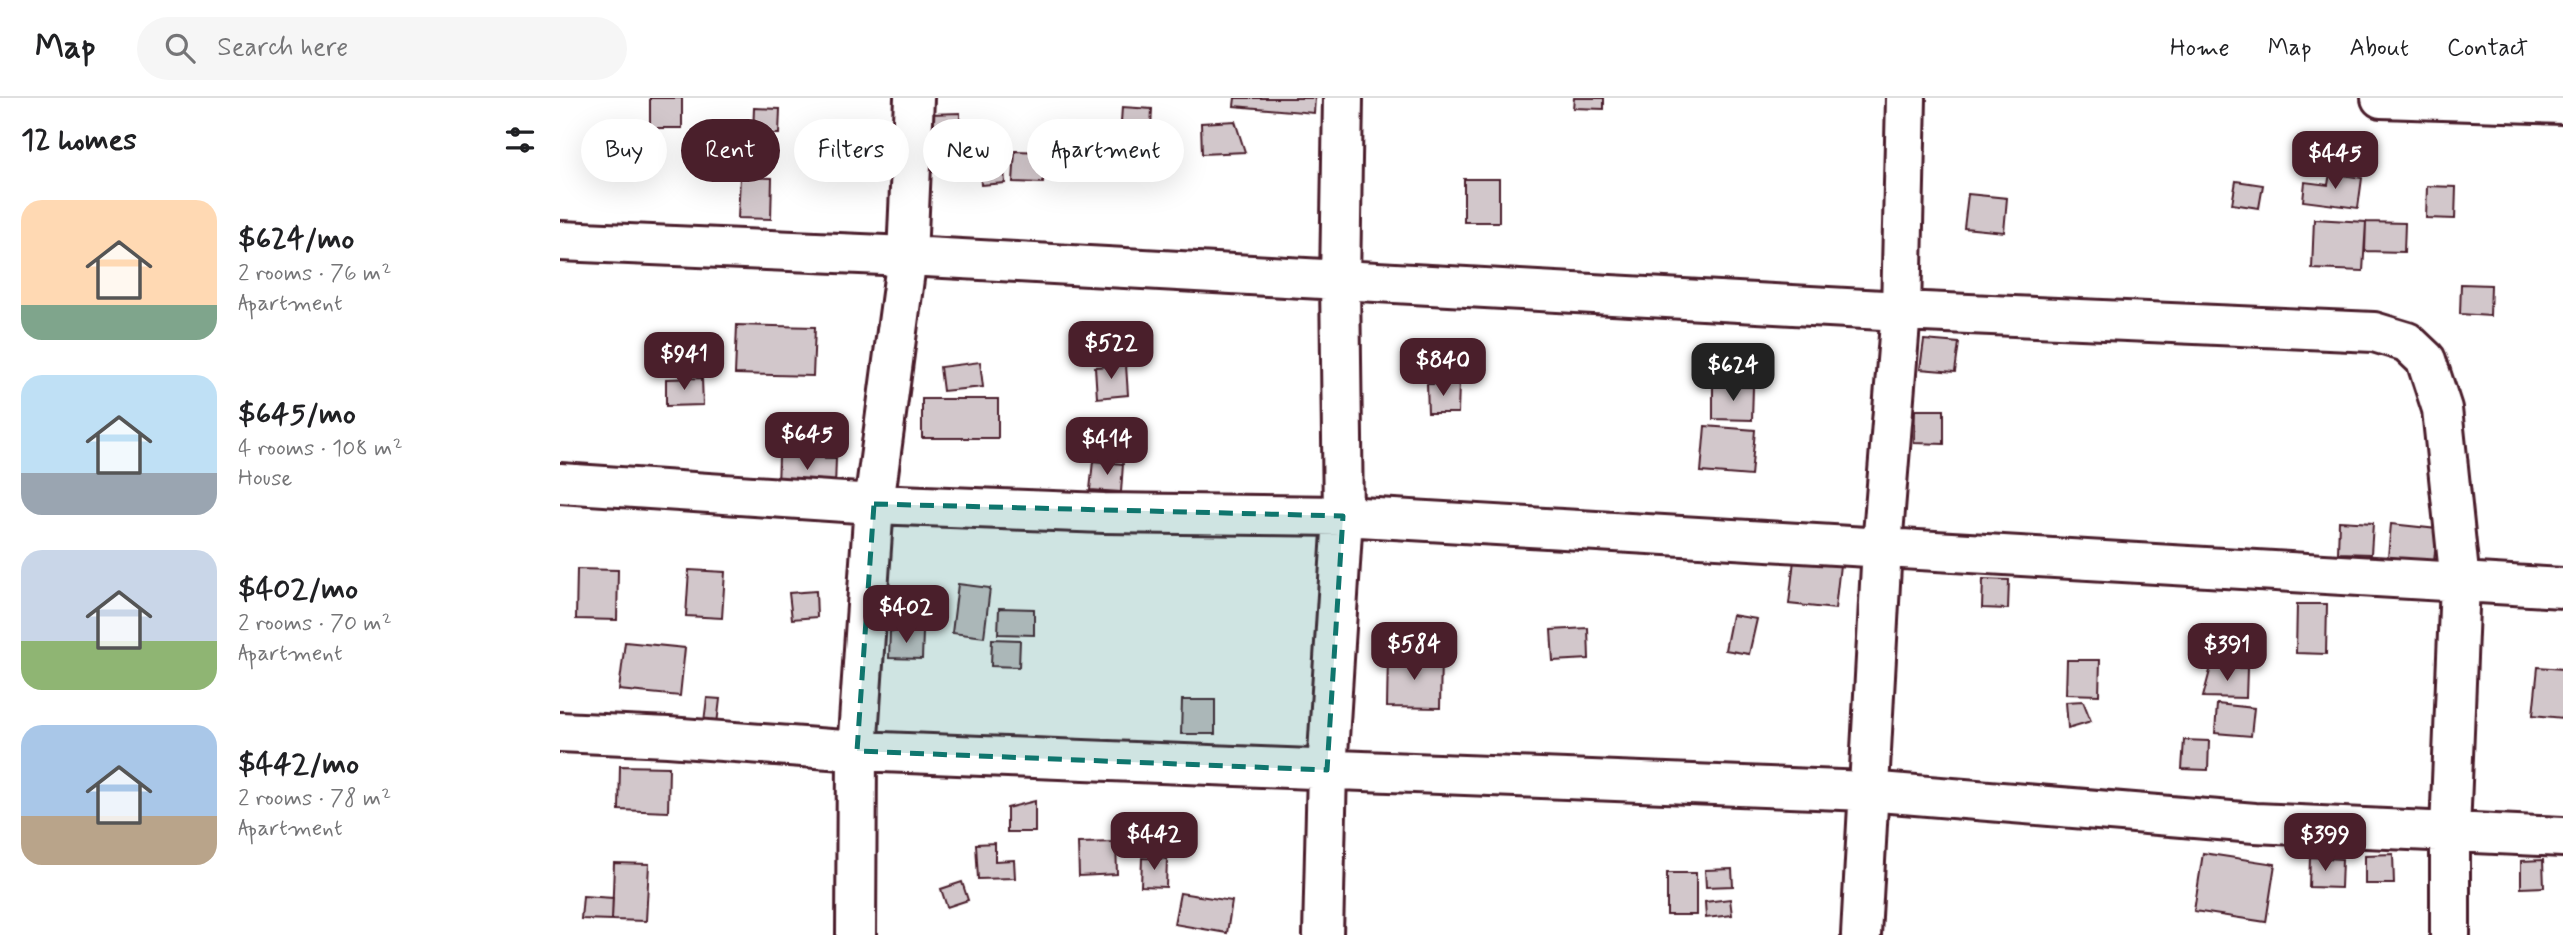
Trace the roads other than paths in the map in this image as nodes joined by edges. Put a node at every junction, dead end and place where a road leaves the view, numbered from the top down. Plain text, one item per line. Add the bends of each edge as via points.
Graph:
1 (914, 98) edge
2 (1343, 98) edge
3 (1906, 98) edge
4 (2381, 98) edge
5 (2563, 104) edge
6 (560, 241) edge
7 (907, 257) junction
8 (1340, 281) junction
9 (1901, 311) junction
10 (560, 483) edge
11 (874, 504) junction
12 (1343, 516) junction
13 (1882, 547) junction
14 (2460, 583) junction
15 (2563, 588) edge
16 (560, 732) edge
17 (857, 751) junction
18 (1327, 770) junction
19 (1867, 791) junction
20 (2450, 831) junction
21 (2563, 837) edge
22 (856, 935) edge
23 (1323, 935) edge
24 (1861, 935) edge
25 (2450, 935) edge

1 - 7 street
2 - 8 street
3 - 9 street
4 - 5 street
6 - 7 street
7 - 8 street
7 - 11 street
8 - 9 street
8 - 12 street
9 - 13 street
9 - 14 street via 2374,332 2407,342 2426,360 2442,409
10 - 11 street
11 - 12 street
11 - 17 street
12 - 13 street
12 - 18 street
13 - 14 street
13 - 19 street
14 - 15 street
14 - 20 street
16 - 17 street
17 - 18 street
17 - 22 street
18 - 19 street
18 - 23 street
19 - 20 street via 2255,823
19 - 24 street
20 - 21 street
20 - 25 street

